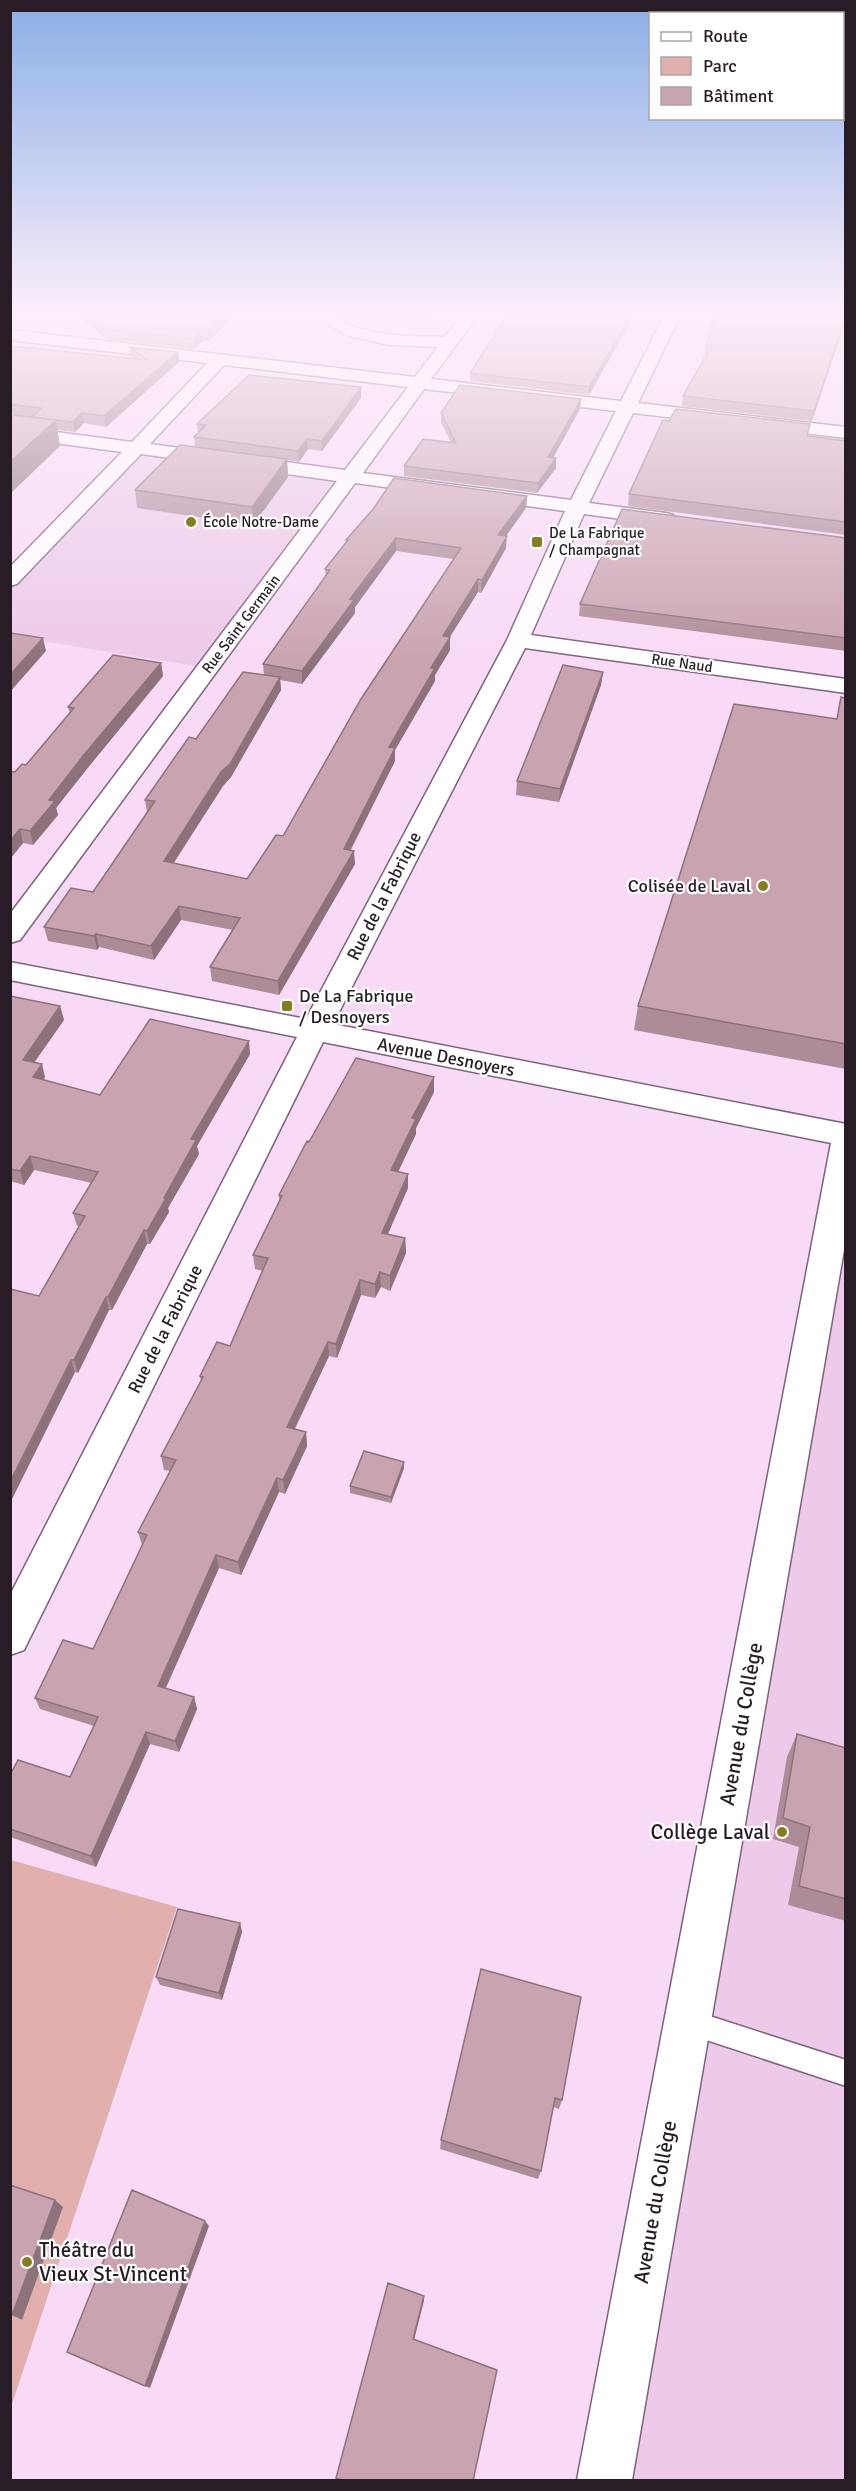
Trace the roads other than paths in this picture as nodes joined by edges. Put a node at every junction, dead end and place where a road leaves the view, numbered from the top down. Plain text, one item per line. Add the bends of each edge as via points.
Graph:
1 (153, 430) edge
2 (384, 430) edge
3 (615, 430) edge
4 (823, 430) edge
5 (10, 431) edge
6 (846, 433) edge
7 (136, 448) junction
8 (350, 476) junction
9 (577, 507) junction
10 (682, 521) edge
11 (10, 580) edge
12 (518, 640) junction
13 (846, 686) edge
14 (10, 934) edge
15 (10, 971) edge
16 (314, 1030) junction
17 (846, 1135) edge
18 (846, 1144) edge
19 (10, 1637) edge
20 (688, 2022) junction
21 (846, 2073) edge
22 (605, 2481) edge

1 - 7 street
2 - 8 street, Rue Saint Germain
3 - 9 street, Rue de la Fabrique
4 - 6 street
5 - 7 street
7 - 8 street
7 - 11 street
8 - 9 street
8 - 14 street, Rue Saint Germain
9 - 10 street
9 - 12 street, Rue de la Fabrique
12 - 13 street, Rue Naud
12 - 16 street, Rue de la Fabrique
15 - 16 street, Avenue Desnoyers
16 - 17 street, Avenue Desnoyers
16 - 19 street, Rue de la Fabrique
18 - 20 street, Avenue du Collège
20 - 21 lane
20 - 22 street, Avenue du Collège

